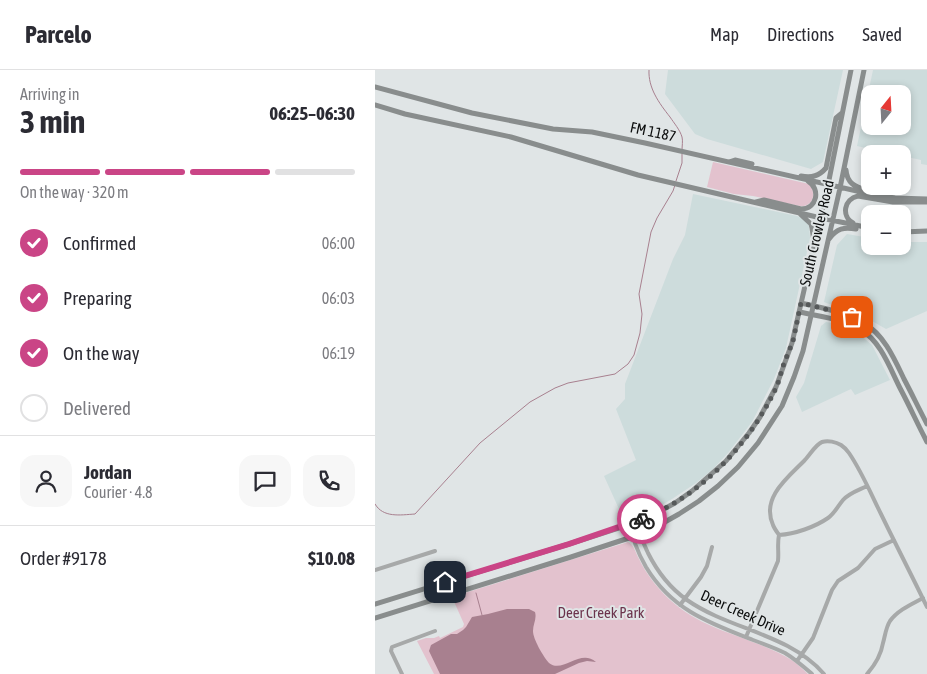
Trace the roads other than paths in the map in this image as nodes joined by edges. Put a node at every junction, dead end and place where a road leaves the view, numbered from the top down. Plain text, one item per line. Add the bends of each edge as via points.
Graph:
1 (851, 70) edge
2 (864, 70) edge
3 (849, 79) junction
4 (862, 81) junction
5 (375, 87) edge
6 (375, 105) edge
7 (842, 112) junction
8 (729, 162) junction
9 (845, 162) junction
10 (803, 179) junction
11 (828, 185) junction
12 (840, 188) junction
13 (861, 188) edge
14 (861, 192) edge
15 (876, 195) edge
16 (927, 201) edge
17 (755, 202) junction
18 (799, 213) junction
19 (821, 218) junction
20 (833, 220) junction
21 (861, 227) joint
22 (861, 229) edge
23 (927, 231) edge
24 (911, 232) edge
25 (827, 241) junction
26 (815, 244) junction
27 (801, 303) junction
28 (813, 306) junction
29 (799, 312) junction
30 (812, 314) junction
31 (874, 331) junction
32 (871, 337) junction
33 (760, 417) junction
34 (771, 424) junction
35 (927, 424) edge
36 (927, 442) edge
37 (867, 486) junction
38 (631, 524) junction
39 (640, 534) junction
40 (779, 535) junction
41 (632, 537) junction
42 (894, 540) junction
43 (713, 547) dead end
44 (435, 551) dead end
45 (375, 570) edge
46 (923, 598) junction
47 (685, 599) junction
48 (375, 604) edge
49 (680, 605) junction
50 (927, 607) edge
51 (375, 618) edge
52 (749, 630) junction
53 (435, 631) dead end
54 (746, 637) junction
55 (801, 654) junction
56 (797, 661) junction
57 (402, 674) edge
58 (813, 674) edge
59 (824, 674) edge
60 (867, 674) edge

1 - 3 main road, South Crowley Road
2 - 4 main road, South Crowley Road
3 - 4 main road
3 - 7 main road, South Crowley Road
4 - 9 main road, South Crowley Road
5 - 8 main road, FM 1187 / FM 1187 via 472,113 553,129 592,132
6 - 17 main road via 511,137 638,175
7 - 8 main road via 836,118 827,164 817,176 735,160
7 - 11 main road, South Crowley Road
8 - 10 main road, FM 1187 / FM 1187
9 - 12 main road, South Crowley Road
9 - 13 main road via 851,183
10 - 11 main road, FM 1187 / FM 1187
10 - 17 main road via 815,189 815,199 809,208 764,200
11 - 12 main road, FM 1187 / FM 1187
11 - 19 main road, South Crowley Road
12 - 14 main road, FM 1187 / FM 1187
12 - 20 main road, South Crowley Road
15 - 16 main road, FM 1187 / FM 1187
16 - 21 main road via 893,202 854,196 847,202 846,214 849,221
17 - 18 main road
18 - 19 main road
18 - 26 main road via 811,224
19 - 20 main road
19 - 26 main road, South Crowley Road
20 - 21 main road
20 - 25 main road, South Crowley Road
22 - 25 main road via 841,228
23 - 24 main road
25 - 28 main road, South Crowley Road
26 - 27 main road, South Crowley Road
27 - 28 main road
27 - 29 main road, South Crowley Road
28 - 30 main road, South Crowley Road
28 - 31 main road via 852,317
29 - 30 main road
29 - 33 main road, South Crowley Road via 776,387
30 - 32 main road via 839,320
30 - 34 main road, South Crowley Road via 794,377
31 - 32 main road
31 - 35 main road via 885,342
32 - 36 main road via 889,365
33 - 34 main road
33 - 38 main road, South Crowley Road via 726,461 693,491
34 - 39 main road, South Crowley Road via 738,467 718,486 679,514
37 - 40 street via 850,494 832,515 816,525
37 - 40 street via 845,448 833,442 817,445 773,496 771,518
37 - 42 street
38 - 39 street, Deer Creek Drive
38 - 41 street, Deer Creek Drive
38 - 48 main road, South Crowley Road
39 - 41 main road, South Crowley Road
39 - 47 street, Deer Creek Drive via 659,572
40 - 52 street via 778,561
41 - 49 street, Deer Creek Drive via 652,577
41 - 51 main road, South Crowley Road
42 - 46 street
42 - 55 street via 875,549 858,568 838,581 813,638
43 - 47 street via 707,566
44 - 45 street
46 - 50 street
46 - 60 street via 890,621 881,652
47 - 49 street
47 - 52 street, Deer Creek Drive
49 - 54 street, Deer Creek Drive via 695,616
52 - 54 street
52 - 55 street, Deer Creek Drive
53 - 57 street via 392,647
54 - 56 street, Deer Creek Drive
55 - 56 street
55 - 59 street, Deer Creek Drive
56 - 58 street, Deer Creek Drive

